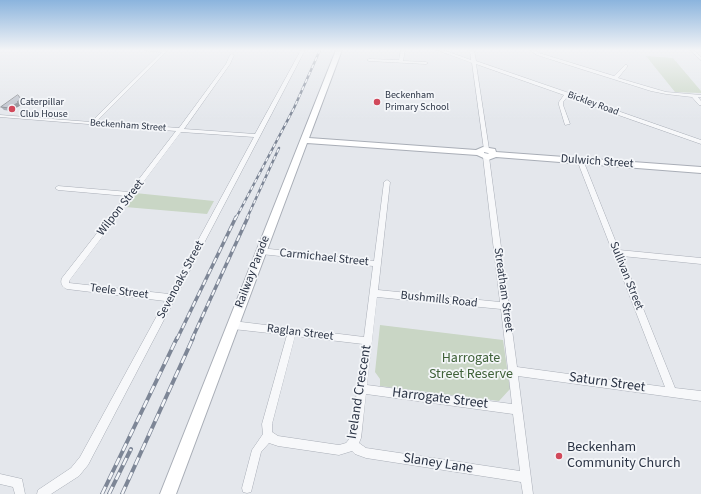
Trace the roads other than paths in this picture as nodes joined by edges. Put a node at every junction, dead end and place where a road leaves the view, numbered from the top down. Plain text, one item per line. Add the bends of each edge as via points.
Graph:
1 (142, 73) edge
2 (221, 73) edge
3 (291, 73) edge
4 (330, 73) edge
5 (475, 73) edge
6 (506, 73) edge
7 (599, 73) edge
8 (620, 73) edge
9 (615, 78) junction
10 (567, 94) junction
11 (694, 96) junction
12 (701, 96) edge
13 (701, 104) edge
14 (0, 116) edge
15 (92, 124) junction
16 (567, 124) dead end
17 (180, 130) junction
18 (257, 136) junction
19 (304, 140) junction
20 (701, 142) edge
21 (486, 153) junction
22 (580, 160) junction
23 (701, 170) edge
24 (387, 182) dead end
25 (58, 188) dead end
26 (132, 194) junction
27 (261, 252) junction
28 (617, 253) junction
29 (701, 261) edge
30 (377, 264) junction
31 (67, 286) joint
32 (374, 293) junction
33 (171, 298) junction
34 (505, 306) junction
35 (233, 324) junction
36 (292, 332) junction
37 (368, 341) junction
38 (514, 371) junction
39 (362, 389) junction
40 (672, 392) junction
41 (701, 396) edge
42 (518, 410) junction
43 (268, 436) junction
44 (353, 445) junction
45 (526, 477) junction
46 (0, 479) edge
47 (247, 488) dead end
48 (20, 494) edge
49 (42, 494) edge
50 (168, 494) edge
51 (528, 494) edge

1 - 15 street
2 - 17 street, Wilpon Street
3 - 18 street, Sevenoaks Street
4 - 19 street, Railway Parade
5 - 21 street, Streatham Street
6 - 10 street, Bickley Road
7 - 9 street
8 - 9 street
9 - 11 street via 666,93
10 - 16 street via 561,102
10 - 20 street, Bickley Road
11 - 12 street
11 - 13 street
14 - 15 street, Beckenham Street
15 - 17 street, Beckenham Street
17 - 18 street, Beckenham Street
17 - 26 street, Wilpon Street
18 - 33 street, Sevenoaks Street
19 - 21 street, Dulwich Street
19 - 27 street, Railway Parade
21 - 22 street, Dulwich Street
21 - 34 street, Streatham Street
22 - 23 street, Dulwich Street
22 - 28 street, Sullivan Street
24 - 30 street, Carmichael Street
25 - 26 street
26 - 31 street, Wilpon Street via 65,280
27 - 30 street, Carmichael Street
27 - 35 street, Railway Parade
28 - 29 street
28 - 40 street, Sullivan Street
30 - 32 street, Ireland Crescent
31 - 33 street, Teele Street
32 - 34 street, Bushmills Road
32 - 37 street, Ireland Crescent
33 - 49 street, Sevenoaks Street via 84,461 76,472
34 - 38 street, Streatham Street
35 - 36 street, Raglan Street
35 - 50 street, Railway Parade
36 - 37 street, Raglan Street
36 - 43 street via 267,424
37 - 39 street, Ireland Crescent
38 - 40 street, Saturn Street
38 - 42 street, Streatham Street
39 - 42 street, Harrogate Street
39 - 44 street, Ireland Crescent
40 - 41 street, Saturn Street
42 - 45 street, Streatham Street
43 - 44 street, Ireland Crescent via 278,441 339,450
43 - 47 street via 257,450
44 - 45 street, Slaney Lane via 366,453
45 - 51 street, Streatham Street
46 - 48 street via 18,483

